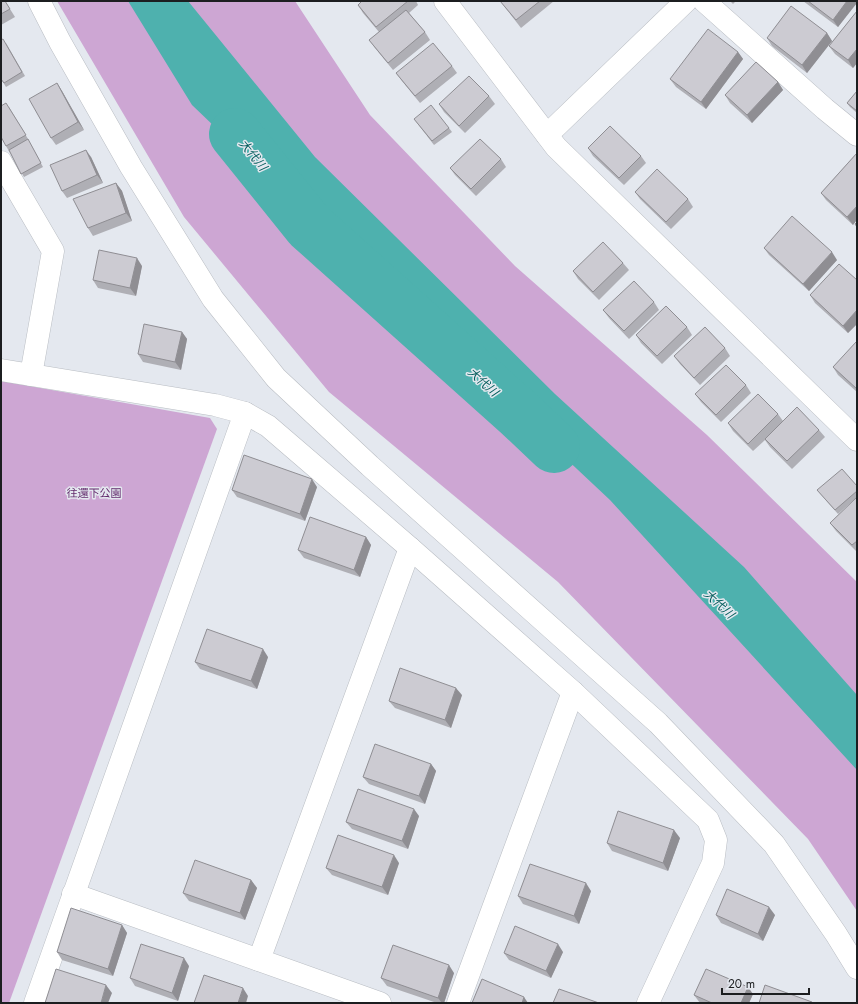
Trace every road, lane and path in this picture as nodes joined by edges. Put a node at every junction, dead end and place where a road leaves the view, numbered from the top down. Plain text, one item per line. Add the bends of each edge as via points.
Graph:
1 (38, 1) edge
2 (445, 1) edge
3 (686, 1) edge
4 (704, 1) edge
5 (547, 134) junction
6 (857, 135) edge
7 (1, 162) edge
8 (1, 370) edge
9 (31, 375) junction
10 (245, 413) junction
11 (857, 440) edge
12 (410, 548) junction
13 (573, 692) junction
14 (73, 894) junction
15 (259, 960) junction
16 (857, 968) edge
17 (35, 1003) edge
18 (380, 1003) edge
19 (458, 1003) edge
20 (648, 1003) edge

1 - 16 street via 131,167 213,298 276,378 370,466 658,722 774,844
2 - 5 street
3 - 5 street
4 - 6 street via 825,110
5 - 11 street via 556,147
7 - 9 street via 53,251
8 - 9 street
9 - 10 street via 215,405
10 - 12 street via 268,426
10 - 14 street
12 - 13 street
12 - 15 street
13 - 19 street
13 - 20 street via 708,820 716,840 713,863
14 - 15 street
14 - 17 street
15 - 18 street

